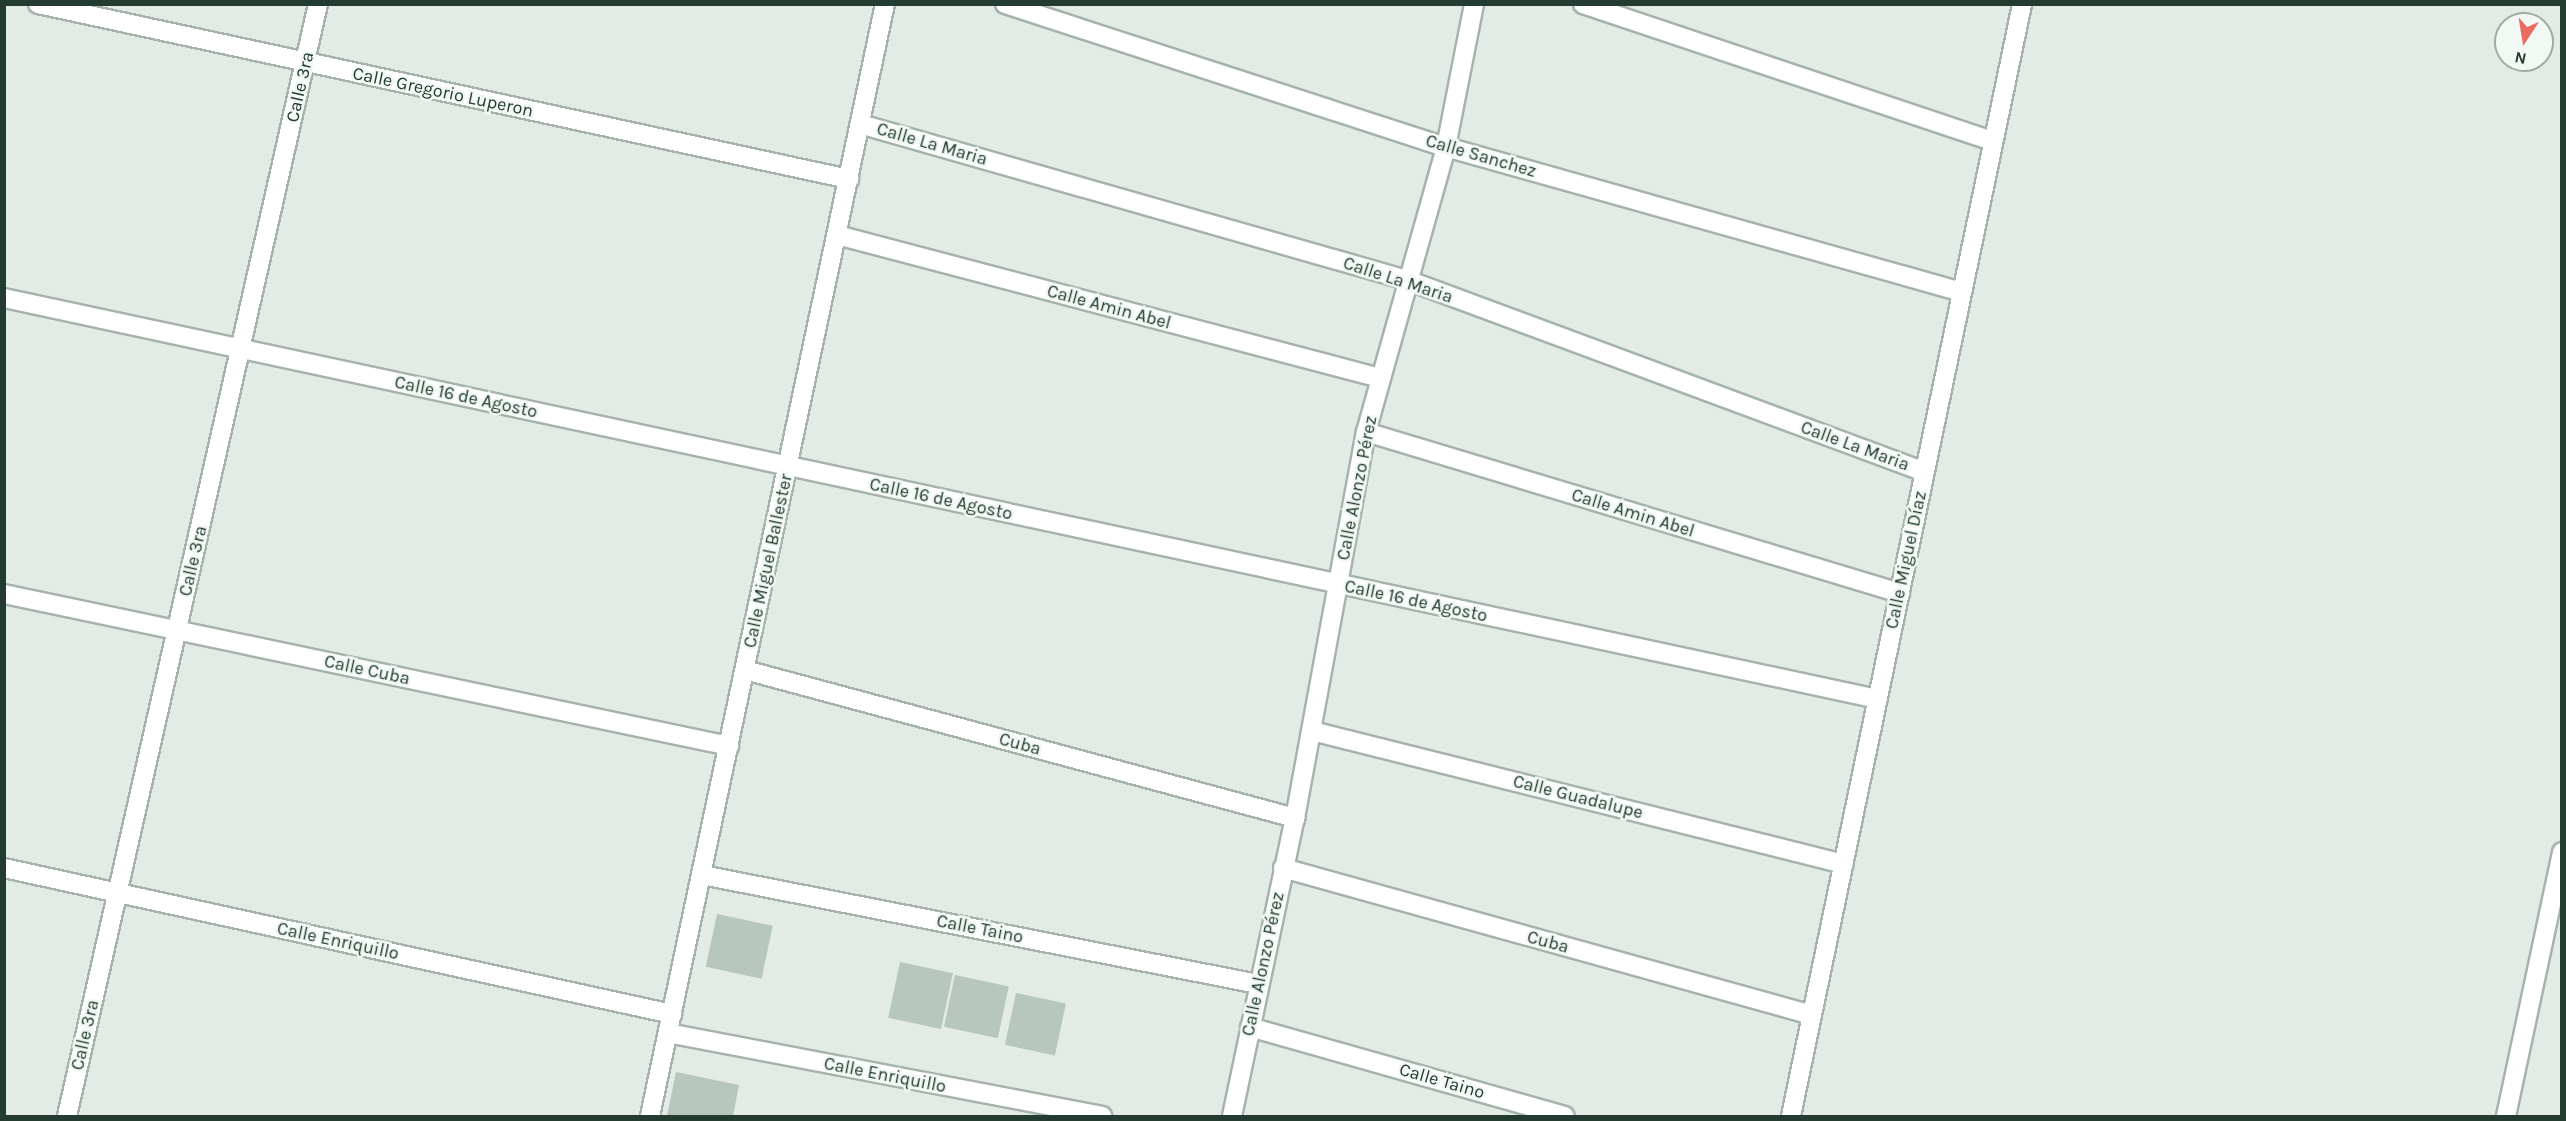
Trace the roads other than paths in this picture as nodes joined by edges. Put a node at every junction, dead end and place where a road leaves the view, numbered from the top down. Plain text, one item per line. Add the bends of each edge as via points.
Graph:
1 (38, 4) edge
2 (318, 4) edge
3 (885, 4) edge
4 (1005, 4) edge
5 (1474, 4) edge
6 (1584, 4) edge
7 (2022, 4) edge
8 (306, 62) junction
9 (860, 124) junction
10 (1993, 141) junction
11 (1446, 147) junction
12 (849, 179) junction
13 (837, 235) junction
14 (1407, 280) junction
15 (1962, 292) junction
16 (4, 298) edge
17 (241, 349) junction
18 (1380, 378) junction
19 (1366, 432) junction
20 (788, 466) junction
21 (1925, 472) junction
22 (1340, 584) junction
23 (1900, 593) junction
24 (4, 594) edge
25 (177, 630) junction
26 (745, 670) junction
27 (1878, 699) junction
28 (1312, 731) junction
29 (729, 746) junction
30 (1295, 818) junction
31 (2562, 852) edge
32 (1844, 864) junction
33 (4, 868) edge
34 (1283, 868) junction
35 (702, 875) junction
36 (117, 892) junction
37 (1258, 984) junction
38 (672, 1014) junction
39 (1812, 1015) junction
40 (1250, 1026) junction
41 (668, 1033) junction
42 (67, 1116) edge
43 (651, 1116) edge
44 (1102, 1116) edge
45 (1232, 1116) edge
46 (1565, 1116) edge
47 (1791, 1116) edge
48 (2506, 1116) edge

1 - 8 street, Calle Gregorio Luperon
2 - 8 street, Calle 3ra
3 - 9 street, Calle Miguel Ballester
4 - 11 street, Calle Sanchez
5 - 11 street, Calle Alonzo Pérez
6 - 10 street
7 - 10 street, Calle Miguel Díaz
8 - 12 street, Calle Gregorio Luperon
8 - 17 street, Calle 3ra
9 - 12 street, Calle Miguel Ballester
9 - 14 street, Calle La Maria
10 - 15 street, Calle Miguel Díaz
11 - 14 street, Calle Alonzo Pérez
11 - 15 street, Calle Sanchez
12 - 13 street, Calle Miguel Ballester
13 - 18 street, Calle Amin Abel
13 - 20 street, Calle Miguel Ballester
14 - 18 street, Calle Alonzo Pérez
14 - 21 street, Calle La Maria
15 - 21 street, Calle Miguel Díaz
16 - 17 street, Calle 16 de Agosto
17 - 20 street, Calle 16 de Agosto
17 - 25 street, Calle 3ra
18 - 19 street, Calle Alonzo Pérez
19 - 22 street, Calle Alonzo Pérez
19 - 23 street, Calle Amin Abel
20 - 22 street, Calle 16 de Agosto
20 - 26 street, Calle Miguel Ballester
21 - 23 street, Calle Miguel Díaz
22 - 27 street, Calle 16 de Agosto
22 - 28 street, Calle Alonzo Pérez
23 - 27 street, Calle Miguel Díaz
24 - 25 street, Calle Cuba
25 - 29 street, Calle Cuba
25 - 36 street, Calle 3ra
26 - 29 street, Calle Miguel Ballester
26 - 30 street, Cuba
27 - 32 street, Calle Miguel Díaz
28 - 30 street, Calle Alonzo Pérez
28 - 32 street, Calle Guadalupe
29 - 35 street, Calle Miguel Ballester
30 - 34 street, Calle Alonzo Pérez
31 - 48 street
32 - 39 street, Calle Miguel Díaz
33 - 36 street, Calle Enriquillo
34 - 37 street, Calle Alonzo Pérez
34 - 39 street, Cuba
35 - 37 street, Calle Taino
35 - 38 street, Calle Miguel Ballester
36 - 38 street, Calle Enriquillo
36 - 42 street, Calle 3ra
37 - 40 street, Calle Alonzo Pérez
38 - 41 street, Calle Miguel Ballester
39 - 47 street, Calle Miguel Díaz
40 - 45 street, Calle Alonzo Pérez
40 - 46 street, Calle Taino
41 - 43 street, Calle Miguel Ballester
41 - 44 street, Calle Enriquillo

